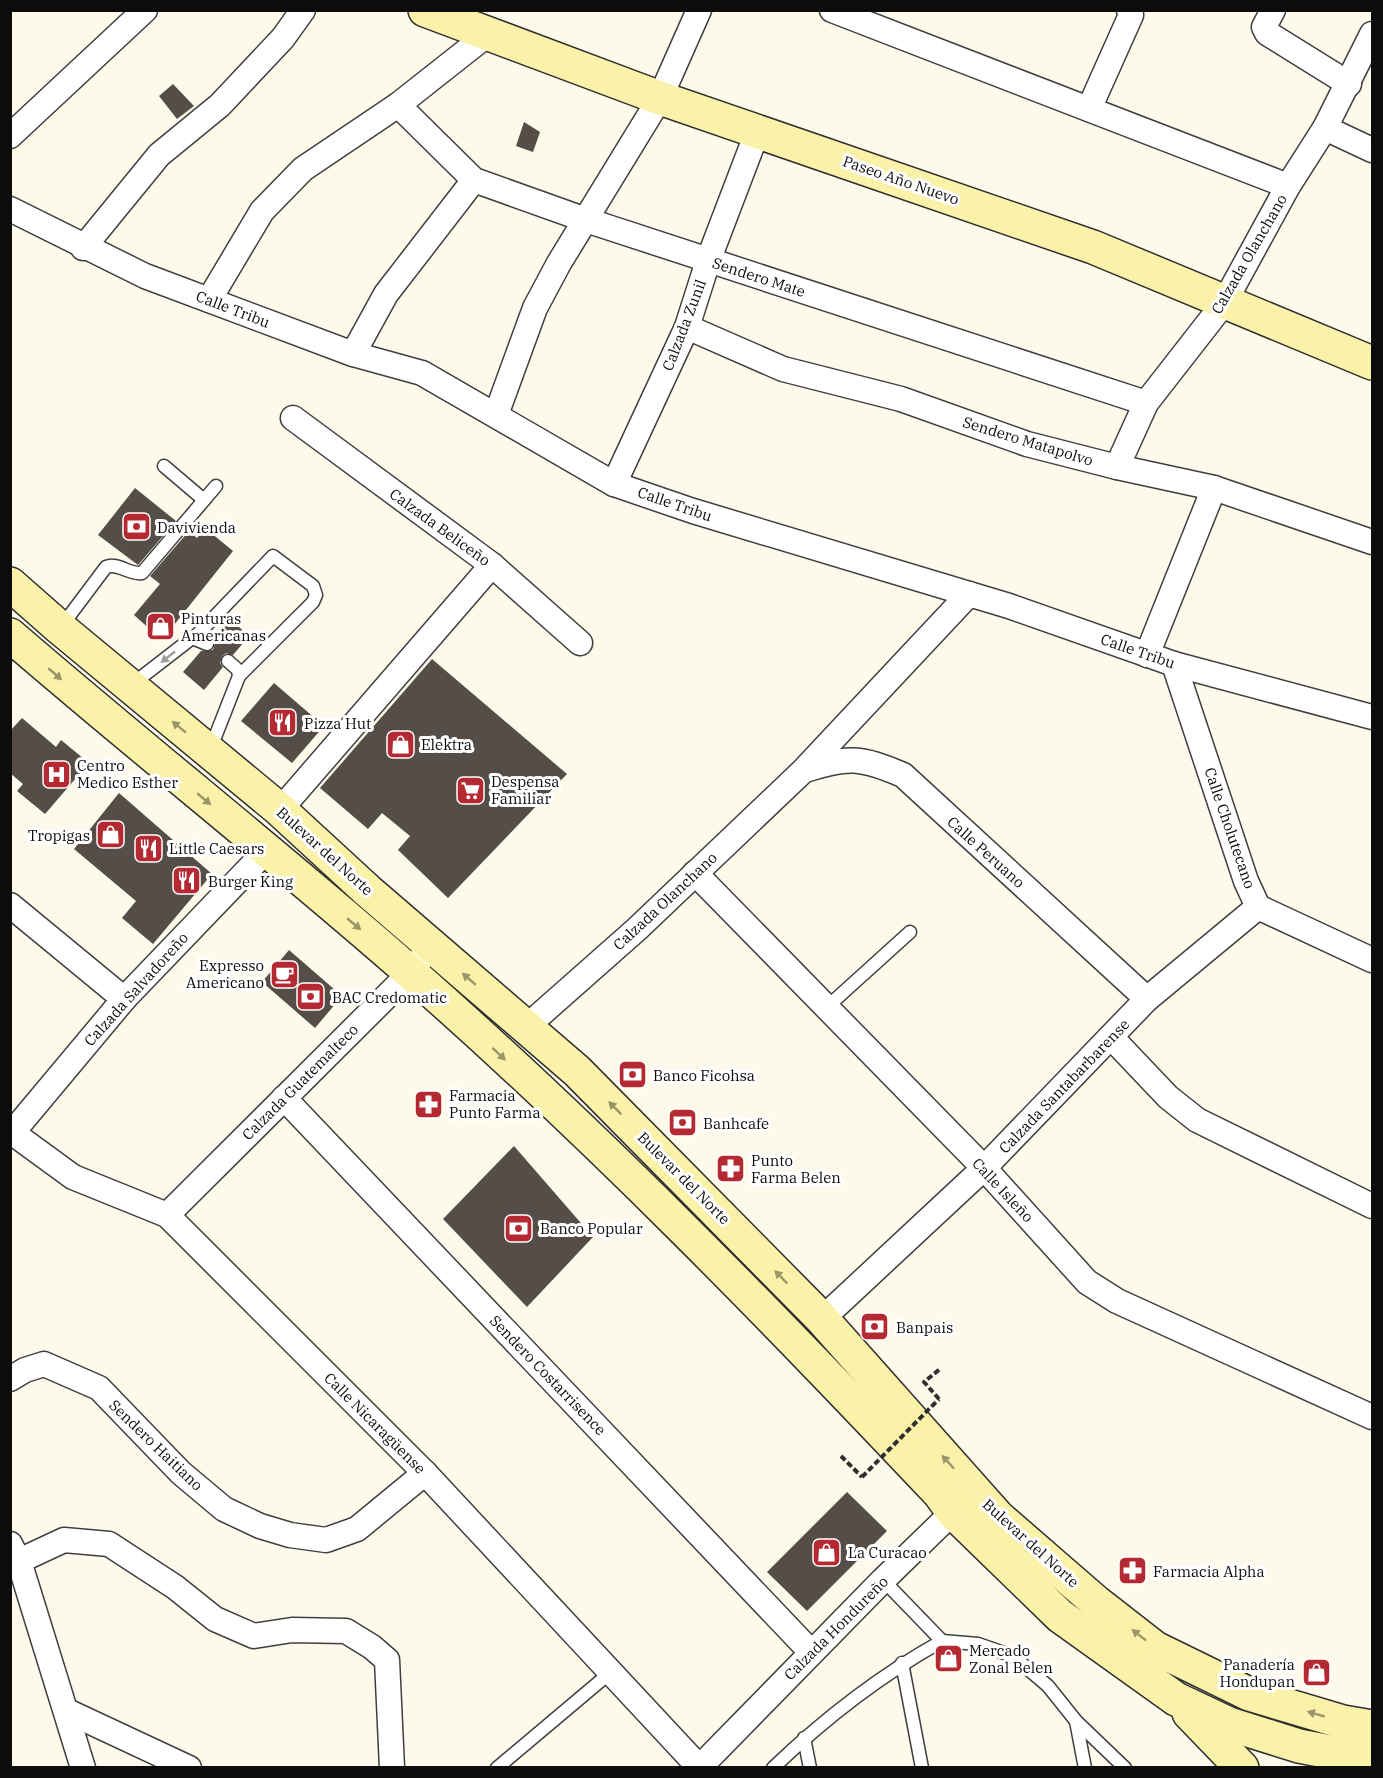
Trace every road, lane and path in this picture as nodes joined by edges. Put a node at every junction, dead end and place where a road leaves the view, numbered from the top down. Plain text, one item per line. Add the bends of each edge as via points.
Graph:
1 (145, 10) edge
2 (303, 10) edge
3 (425, 10) edge
4 (699, 10) edge
5 (832, 10) edge
6 (1130, 10) edge
7 (1273, 10) edge
8 (488, 34) junction
9 (1372, 34) edge
10 (1349, 84) junction
11 (660, 98) junction
12 (398, 105) junction
13 (1089, 109) junction
14 (1325, 128) junction
15 (759, 130) junction
16 (10, 136) edge
17 (1372, 150) edge
18 (474, 180) junction
19 (1288, 186) junction
20 (10, 209) edge
21 (586, 220) junction
22 (83, 248) junction
23 (708, 261) junction
24 (209, 300) junction
25 (1224, 303) junction
26 (687, 327) junction
27 (352, 354) junction
28 (1372, 363) edge
29 (1146, 403) junction
30 (496, 415) junction
31 (293, 418) dead end
32 (164, 466) dead end
33 (1117, 467) junction
34 (614, 484) junction
35 (216, 486) dead end
36 (1215, 488) junction
37 (204, 500) junction
38 (1370, 535) edge
39 (492, 565) junction
40 (10, 584) edge
41 (969, 594) junction
42 (60, 628) junction
43 (10, 635) edge
44 (195, 637) junction
45 (580, 643) dead end
46 (207, 644) dead end
47 (1147, 655) junction
48 (228, 661) dead end
49 (1174, 664) junction
50 (239, 676) junction
51 (130, 686) junction
52 (1372, 717) edge
53 (209, 751) junction
54 (803, 771) junction
55 (280, 810) junction
56 (266, 851) junction
57 (695, 873) junction
58 (10, 905) edge
59 (1258, 907) junction
60 (910, 932) dead end
61 (430, 946) junction
62 (1372, 960) edge
63 (411, 972) junction
64 (124, 999) junction
65 (1147, 999) junction
66 (826, 1008) junction
67 (525, 1028) junction
68 (1111, 1037) junction
69 (284, 1098) junction
70 (11, 1132) edge
71 (984, 1168) junction
72 (1372, 1206) edge
73 (167, 1215) junction
74 (822, 1319) junction
75 (940, 1369) dead end
76 (10, 1379) edge
77 (1372, 1417) edge
78 (841, 1456) dead end
79 (425, 1473) junction
80 (962, 1500) junction
81 (15, 1553) edge
82 (883, 1580) junction
83 (942, 1641) junction
84 (811, 1652) junction
85 (902, 1663) junction
86 (611, 1672) junction
87 (1176, 1699) junction
88 (67, 1711) junction
89 (1076, 1721) junction
90 (1372, 1727) edge
91 (804, 1738) junction
92 (1372, 1760) edge
93 (83, 1767) edge
94 (189, 1767) edge
95 (392, 1767) edge
96 (497, 1767) edge
97 (699, 1767) edge
98 (773, 1767) edge
99 (810, 1767) edge
100 (922, 1767) edge
101 (1085, 1767) edge
102 (1125, 1767) edge
103 (1242, 1767) edge

1 - 16 street
2 - 22 street via 283,38 220,105 159,155
3 - 8 main road, Paseo Año Nuevo
4 - 11 street
5 - 13 street
6 - 13 street
7 - 10 street via 1264,27 1267,33
8 - 11 main road, Paseo Año Nuevo
8 - 12 street
9 - 10 street, Calzada Olanchano
10 - 14 street, Calzada Olanchano
11 - 15 main road, Paseo Año Nuevo
11 - 21 street
12 - 18 street, Sendero Mate
12 - 24 street via 303,169 262,211
13 - 19 street
14 - 17 street
14 - 19 street, Calzada Olanchano
15 - 23 street, Calzada Zunil
15 - 25 main road, Paseo Año Nuevo via 1093,247
18 - 21 street, Sendero Mate
18 - 27 street via 386,294
19 - 25 street, Calzada Olanchano
20 - 22 street, Calle Tribu
21 - 23 street, Sendero Mate
21 - 30 street via 535,308
22 - 24 street, Calle Tribu
23 - 26 street, Calzada Zunil
23 - 29 street, Sendero Mate
24 - 27 street, Calle Tribu
25 - 28 main road, Paseo Año Nuevo
25 - 29 street, Calzada Olanchano
26 - 33 street, Sendero Matapolvo via 783,369 901,399 1027,444
26 - 34 street, Calzada Zunil
27 - 30 street, Calle Tribu via 422,374
29 - 33 street, Calzada Olanchano
30 - 34 street, Calle Tribu
31 - 39 street, Calzada Beliceño
32 - 37 lane
33 - 36 street, Sendero Matapolvo
34 - 41 street, Calle Tribu
35 - 37 lane
36 - 38 street, Sendero Matapolvo
36 - 47 street
37 - 42 lane via 142,573 113,565 106,567
39 - 45 street, Calzada Beliceño
39 - 55 street
40 - 42 main road, Bulevar del Norte
41 - 47 street, Calle Tribu
41 - 54 street, Calzada Olanchano
42 - 51 main road, Bulevar del Norte
43 -> 56 main road, Bulevar del Norte
44 - 46 lane
44 - 50 lane via 273,556 313,586 313,602
44 -> 51 lane
47 - 49 street, Calle Tribu
48 - 50 lane
49 - 52 street, Calle Tribu
49 - 59 street, Calle Cholutecano
50 - 53 lane
53 -> 51 main road, Bulevar del Norte
53 - 55 main road, Bulevar del Norte
54 - 57 street, Calzada Olanchano
54 - 65 street, Calle Peruano via 835,760 868,760 903,775
55 - 61 main road, Bulevar del Norte
56 -> 63 main road, Bulevar del Norte
56 - 64 street, Calzada Salvadoreño
57 - 66 street, Calle Isleño
57 - 67 street, Calzada Olanchano
58 - 64 street
59 - 62 street, Calle Cholutecano
59 - 65 street, Calzada Santabarbarense
60 - 66 lane
61 - 63 street, Calzada Guatemalteco
67 -> 61 main road, Bulevar del Norte
63 - 69 street, Calzada Guatemalteco
63 -> 80 main road, Bulevar del Norte via 682,1226 940,1494
64 - 70 street, Calzada Salvadoreño
65 - 68 street, Calzada Santabarbarense
66 - 71 street, Calle Isleño
74 -> 67 main road, Bulevar del Norte via 585,1078
68 - 71 street, Calzada Santabarbarense
68 - 72 street via 1168,1097 1197,1120
69 - 73 street, Calzada Guatemalteco
69 - 84 street, Sendero Costarrisence
70 - 73 street, Calle Nicaragüense via 73,1177
71 - 74 street, Calzada Santabarbarense
71 - 77 street, Calle Isleño via 1087,1282 1117,1301
73 - 79 street, Calle Nicaragüense
80 -> 74 main road, Bulevar del Norte
75 - 78 path, bridge via 924,1382 939,1399 862,1476
76 - 79 street, Sendero Haitiano via 44,1364 99,1388 181,1473 224,1509 290,1535 326,1540 357,1529
79 - 86 street, Calle Nicaragüense
80 - 82 street, Calzada Hondureño
80 - 87 main road, Bulevar del Norte via 1060,1616
90 -> 80 main road, Bulevar del Norte via 1249,1694 1155,1648 1007,1525
81 - 88 street
81 - 95 street via 64,1540 109,1544 215,1618 254,1636 292,1630 346,1631 387,1660
82 - 83 lane
82 - 84 street, Calzada Hondureño
83 - 85 lane
83 - 89 lane via 978,1644 1014,1656 1048,1686
84 - 97 street, Calzada Hondureño
85 - 91 lane
85 - 100 lane
86 - 96 lane
86 - 97 street, Calle Nicaragüense
87 - 92 main road, Bulevar del Norte via 1229,1725 1289,1743
87 - 103 main road
88 - 93 street
88 - 94 street
89 - 101 lane
89 - 102 lane
91 - 98 lane
91 - 99 lane

